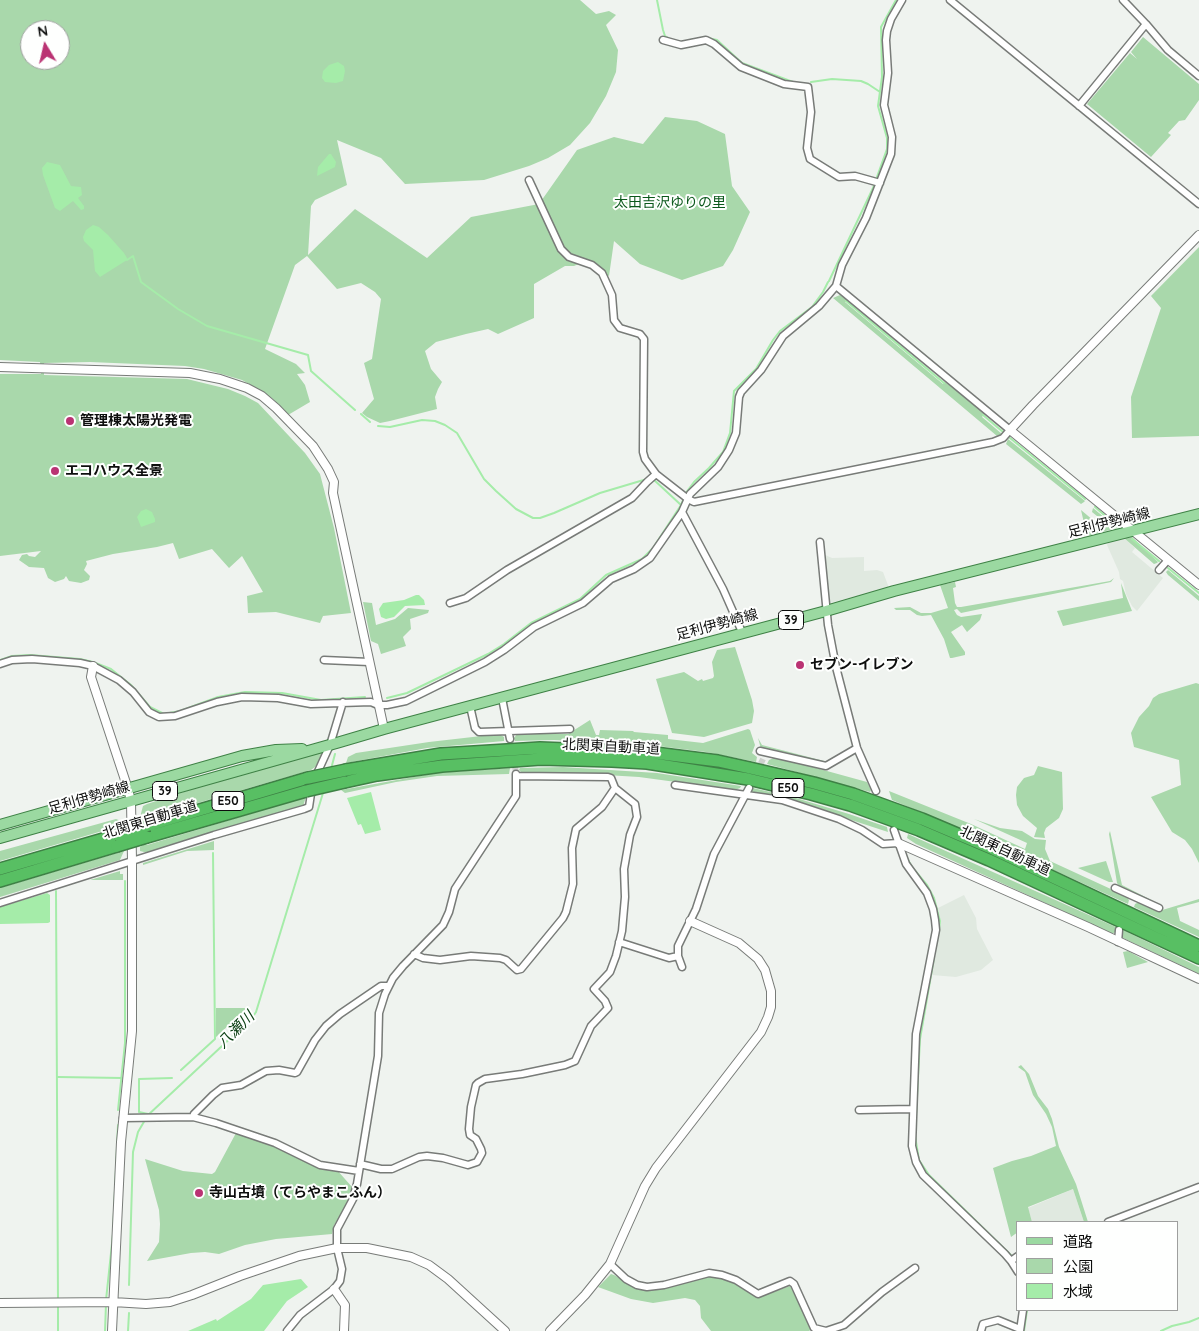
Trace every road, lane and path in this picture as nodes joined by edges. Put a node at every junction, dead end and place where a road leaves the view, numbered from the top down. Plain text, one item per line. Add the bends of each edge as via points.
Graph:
1 (902, 0) edge
2 (950, 0) edge
3 (1123, 0) edge
4 (1146, 24) junction
5 (663, 40) dead end
6 (1199, 76) edge
7 (1079, 106) junction
8 (528, 180) dead end
9 (880, 183) junction
10 (1199, 204) edge
11 (1199, 235) edge
12 (836, 286) junction
13 (0, 367) edge
14 (1010, 430) junction
15 (656, 474) junction
16 (688, 499) junction
17 (682, 512) junction
18 (1199, 514) edge
19 (1133, 532) junction
20 (820, 542) dead end
21 (1168, 560) junction
22 (1160, 570) dead end
23 (1199, 585) edge
24 (450, 603) dead end
25 (826, 611) junction
26 (742, 632) junction
27 (324, 660) dead end
28 (369, 662) junction
29 (0, 664) edge
30 (93, 666) junction
31 (502, 698) junction
32 (343, 702) junction
33 (378, 705) junction
34 (470, 706) junction
35 (384, 729) junction
36 (570, 729) dead end
37 (508, 730) junction
38 (510, 739) tunnel mouth
39 (330, 745) junction
40 (857, 748) junction
41 (763, 754) dead end
42 (675, 785) dead end
43 (615, 788) junction
44 (128, 789) junction
45 (876, 791) dead end
46 (747, 792) junction
47 (131, 801) junction
48 (0, 825) edge
49 (894, 830) dead end
50 (0, 838) edge
51 (117, 840) junction
52 (898, 843) junction
53 (132, 862) junction
54 (0, 869) edge
55 (0, 881) edge
56 (1115, 888) dead end
57 (0, 903) edge
58 (1159, 908) dead end
59 (690, 921) junction
60 (1119, 930) dead end
61 (619, 942) junction
62 (1118, 942) junction
63 (1199, 946) edge
64 (414, 954) junction
65 (678, 956) junction
66 (1199, 958) edge
67 (682, 967) dead end
68 (1199, 979) edge
69 (388, 986) junction
70 (912, 1109) junction
71 (859, 1110) dead end
72 (193, 1117) junction
73 (123, 1118) junction
74 (360, 1168) junction
75 (1199, 1187) edge
76 (1111, 1221) edge
77 (337, 1248) junction
78 (1016, 1257) edge
79 (1011, 1261) junction
80 (610, 1264) junction
81 (915, 1268) dead end
82 (1016, 1269) edge
83 (334, 1289) junction
84 (113, 1302) junction
85 (0, 1303) edge
86 (1022, 1311) edge
87 (1020, 1330) edge
88 (112, 1331) edge
89 (287, 1331) edge
90 (344, 1331) edge
91 (505, 1331) edge
92 (550, 1331) edge
93 (981, 1331) edge

1 - 9 street via 887,31 888,73 884,105 892,137 892,154
2 - 7 street
3 - 4 street
4 - 6 street via 1168,50
4 - 7 street
5 - 9 street via 681,46 706,40 741,67 784,84 808,87 812,112 807,148 810,159 839,177 855,176
7 - 10 street
8 - 15 street via 561,249 569,257 592,265 602,273 612,294 614,320 620,328 640,334 644,339 643,452
9 - 12 street via 842,265
11 - 14 street
12 - 14 street
12 - 16 street via 819,306 783,336 742,392 736,433 729,450
13 - 28 street via 190,373 247,388 269,402 313,446 331,474
14 - 16 street via 993,442 699,502
14 - 19 street
15 - 16 street
15 - 24 street via 632,498 507,570 466,598
16 - 17 street
17 - 26 street
17 - 33 street via 650,558 612,579 584,602 534,628 478,665 406,700
18 - 19 main road, 足利伊勢崎線 / 39
19 - 21 street
19 - 25 main road, 足利伊勢崎線 / 39
20 - 25 street
21 - 22 street
21 - 23 street
25 - 26 main road, 足利伊勢崎線 / 39
25 - 40 street via 836,668
26 - 31 main road, 足利伊勢崎線 / 39
27 - 28 street
28 - 33 street
29 - 30 street via 32,659
30 - 32 street via 119,680 149,712 159,717 175,716 233,698 278,698 311,704
30 - 44 street via 91,677
31 - 34 main road, 足利伊勢崎線 / 39
31 - 37 street
32 - 33 street
32 - 39 street
33 - 35 street
34 - 35 main road, 足利伊勢崎線 / 39
34 - 37 street via 478,732
35 - 39 main road, 足利伊勢崎線 / 39
36 - 37 street
37 - 38 street
39 - 44 main road, 足利伊勢崎線 / 39 via 258,753
39 - 47 main road, 足利伊勢崎線 / 39
39 - 53 street via 317,770 310,807
40 - 41 street via 826,766
40 - 45 street
42 - 46 street
43 - 61 street via 633,802 637,812 626,856
43 - 64 street via 608,777 516,774 516,796 455,888 443,925
43 - 64 street via 602,807 576,828 572,840 573,884 566,912 521,969 517,970 500,958 471,956 440,960
44 - 47 street
44 - 48 main road, 足利伊勢崎線 / 39
46 - 52 street via 848,822 883,844
46 - 59 street via 714,854
47 - 50 main road, 足利伊勢崎線 / 39
47 - 53 street
49 - 52 street
51 - 54 highway, 北関東自動車道 / E50
51 - 55 highway, 北関東自動車道 / E50
51 - 63 highway, 北関東自動車道 / E50, bridge via 149,825 308,778 440,754 540,748 646,752 750,768 853,794 993,849
51 - 66 highway, 北関東自動車道 / E50, bridge via 148,837 345,782 442,766 541,759 677,767 786,787 850,805 998,864
52 - 62 street
52 - 70 street via 906,864 927,893 934,909 936,930 916,1034
53 - 57 street
53 - 73 street via 132,1031
56 - 58 street via 1134,901
59 - 65 street via 678,946
59 - 80 street via 739,943 758,959 769,979 771,1008 761,1032 656,1168
60 - 62 street
61 - 65 street via 669,958
61 - 74 street via 610,972 594,989 608,1008 591,1026 577,1059 522,1074 485,1079 476,1085 469,1129 482,1149 477,1162 468,1165 427,1156 392,1169
62 - 68 street
64 - 69 street
65 - 67 street
69 - 72 street via 382,986 326,1026 297,1072 266,1071 241,1084 222,1088
69 - 74 street via 379,1013 378,1056
70 - 71 street
70 - 79 street via 912,1146 923,1174
72 - 73 street
72 - 74 street via 275,1143 320,1165
73 - 84 street
74 - 77 street via 353,1199 337,1229
75 - 76 street
77 - 83 street via 341,1274
77 - 84 street via 275,1263 170,1302
77 - 91 street via 367,1248 411,1257 448,1279
78 - 79 street
79 - 82 street
80 - 81 street via 626,1279 647,1287 664,1286 709,1273 729,1276 758,1294 790,1282 794,1284 814,1328 826,1331 844,1325
80 - 92 street
83 - 89 street via 300,1316
83 - 90 street via 345,1305
84 - 85 street
84 - 88 street
86 - 87 street
87 - 93 street via 998,1320 983,1324

